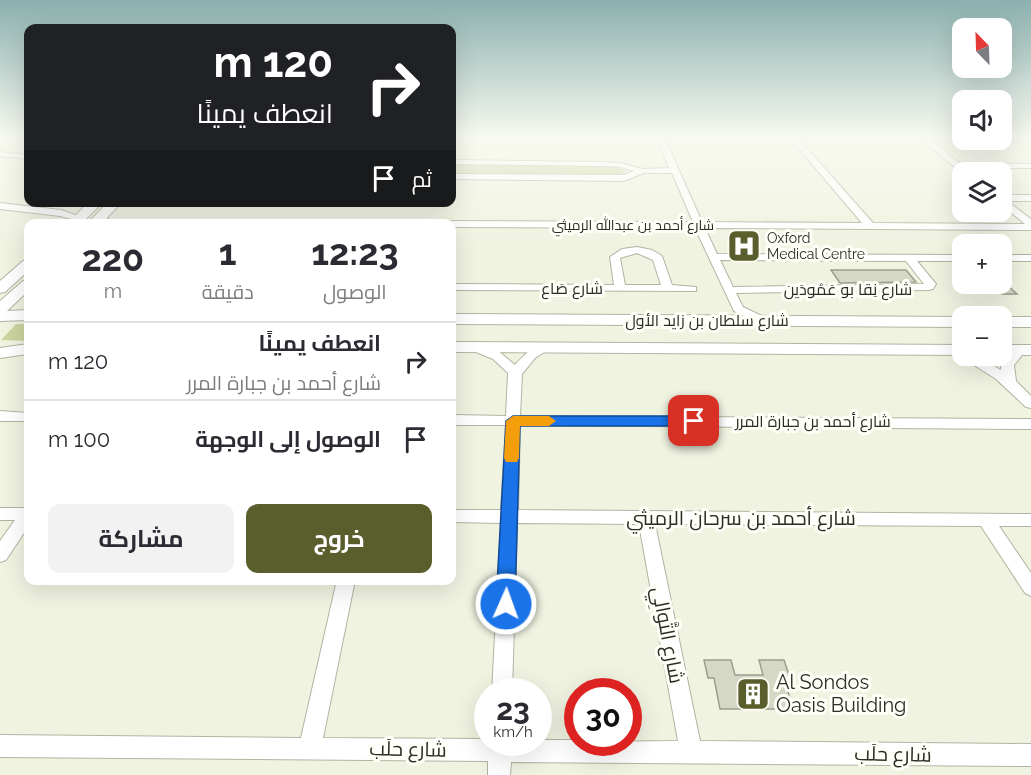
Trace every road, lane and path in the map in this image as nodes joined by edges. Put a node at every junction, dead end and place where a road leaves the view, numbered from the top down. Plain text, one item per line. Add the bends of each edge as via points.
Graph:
1 (629, 173) edge
2 (637, 173) edge
3 (676, 173) edge
4 (824, 173) edge
5 (456, 177) edge
6 (624, 178) junction
7 (1031, 198) edge
8 (1012, 199) edge
9 (0, 206) edge
10 (1012, 209) edge
11 (95, 212) edge
12 (61, 213) junction
13 (72, 219) edge
14 (80, 219) edge
15 (456, 224) edge
16 (699, 225) junction
17 (870, 226) junction
18 (1031, 226) edge
19 (713, 257) junction
20 (909, 258) junction
21 (952, 258) edge
22 (1012, 258) edge
23 (1031, 258) edge
24 (24, 267) edge
25 (6, 281) edge
26 (456, 287) edge
27 (24, 288) edge
28 (620, 288) junction
29 (0, 289) edge
30 (668, 289) junction
31 (692, 289) dead end
32 (729, 290) junction
33 (24, 292) edge
34 (24, 305) edge
35 (0, 309) edge
36 (738, 309) junction
37 (24, 315) edge
38 (0, 316) edge
39 (456, 318) edge
40 (721, 320) junction
41 (762, 321) junction
42 (952, 322) edge
43 (1012, 322) edge
44 (1031, 322) edge
45 (0, 346) edge
46 (456, 347) edge
47 (475, 347) junction
48 (546, 347) junction
49 (24, 348) edge
50 (24, 349) edge
51 (1025, 350) edge
52 (952, 352) edge
53 (0, 353) edge
54 (988, 366) edge
55 (515, 373) junction
56 (1009, 381) junction
57 (1031, 404) edge
58 (0, 416) edge
59 (24, 417) edge
60 (456, 420) edge
61 (513, 421) junction
62 (1031, 424) edge
63 (0, 514) edge
64 (24, 515) edge
65 (456, 516) edge
66 (509, 517) junction
67 (646, 518) junction
68 (986, 520) junction
69 (1031, 520) edge
70 (24, 521) edge
71 (0, 555) edge
72 (345, 585) edge
73 (1031, 588) edge
74 (503, 678) edge
75 (0, 746) edge
76 (474, 746) edge
77 (310, 748) junction
78 (552, 748) edge
79 (691, 752) junction
80 (1031, 755) edge
81 (500, 756) edge
82 (499, 775) edge

1 - 6 street
2 - 6 street
3 - 16 street
4 - 17 street
5 - 6 street
7 - 8 street
9 - 12 street
10 - 18 street
11 - 12 street
11 - 14 main road
12 - 13 street
15 - 16 street, شارع أحمد بن عبدالله الرميثي
16 - 17 street, شارع أحمد بن عبدالله الرميثي
16 - 19 street
17 - 18 street, شارع أحمد بن عبدالله الرميثي
19 - 20 street
19 - 32 street
20 - 21 street
20 - 32 street, شارع نِقا بو عَمُودَين via 929,287
22 - 23 street
24 - 25 main road
25 - 29 main road
26 - 28 street, شارع صَاع
27 - 35 main road
28 - 30 street, شارع صَاع
28 - 30 street via 615,257 632,251 658,258
30 - 31 street, شارع صَاع
32 - 36 street
33 - 34 main road via 21,303
36 - 40 street
36 - 41 street
37 - 38 main road
39 - 40 main road, شارع سلطان بن زايد الأول
40 - 41 main road, شارع سلطان بن زايد الأول
41 - 42 main road, شارع سلطان بن زايد الأول
43 - 44 main road
45 - 49 main road
46 - 47 main road, شارع سلطان بن زايد الأول
47 - 48 main road, شارع سلطان بن زايد الأول
47 - 55 street via 501,357
48 - 52 main road, شارع سلطان بن زايد الأول
48 - 55 street via 531,355
50 - 53 main road
51 - 56 street via 1007,365
54 - 56 street
55 - 61 street
56 - 57 street
58 - 59 street
60 - 61 street, شارع أحمد بن جبارة المرر
61 - 62 street, شارع أحمد بن جبارة المرر
61 - 66 street
63 - 64 street
65 - 66 street, شارع أحمد بن سرحان الرميثي
66 - 67 street, شارع أحمد بن سرحان الرميثي
66 - 74 street
67 - 68 street, شارع أحمد بن سرحان الرميثي
67 - 79 street, شارع التَّوالِي
68 - 69 street, شارع أحمد بن سرحان الرميثي
68 - 73 street
70 - 71 street
72 - 77 street
75 - 77 street, شارع حلَب
76 - 77 street, شارع حلَب
78 - 79 street, شارع حلَب
79 - 80 street, شارع حلَب
81 - 82 street

